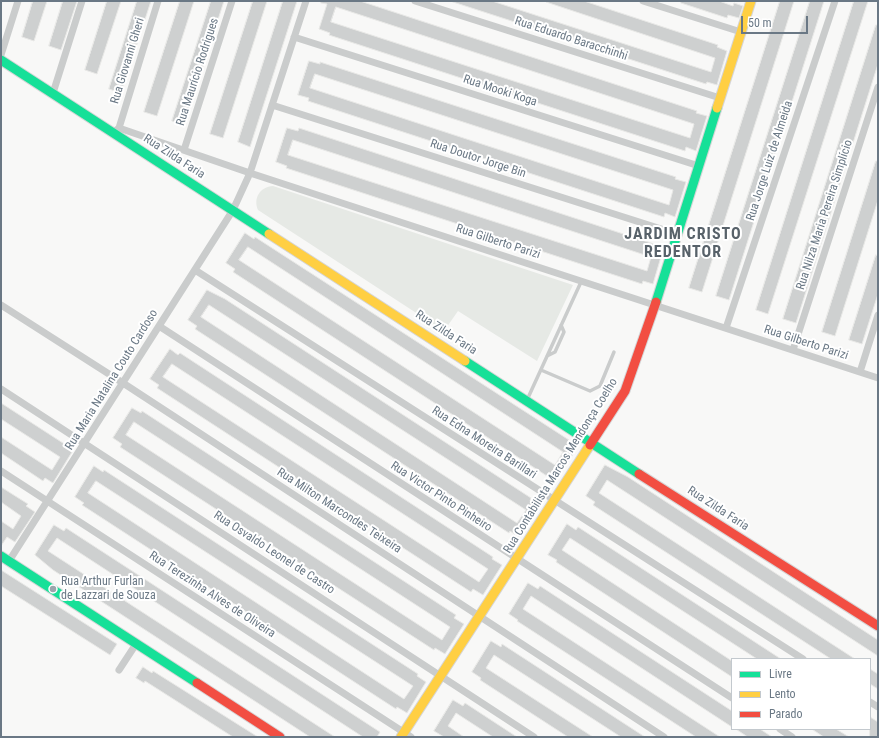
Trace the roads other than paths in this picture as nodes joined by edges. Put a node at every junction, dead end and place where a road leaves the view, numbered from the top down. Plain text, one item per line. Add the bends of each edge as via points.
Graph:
1 (18, 1) edge
2 (82, 1) edge
3 (158, 1) edge
4 (232, 1) edge
5 (306, 1) edge
6 (415, 1) edge
7 (644, 1) edge
8 (751, 1) edge
9 (835, 1) edge
10 (741, 32) junction
11 (294, 37) junction
12 (1, 55) edge
13 (1, 60) edge
14 (878, 87) edge
15 (53, 93) junction
16 (720, 98) junction
17 (272, 105) junction
18 (116, 130) junction
19 (184, 150) junction
20 (699, 166) junction
21 (250, 173) junction
22 (233, 210) junction
23 (677, 234) junction
24 (195, 270) junction
25 (581, 281) junction
26 (1, 305) edge
27 (655, 305) junction
28 (878, 315) edge
29 (159, 326) junction
30 (726, 328) junction
31 (793, 350) junction
32 (614, 352) dead end
33 (541, 370) junction
34 (860, 372) junction
35 (878, 378) edge
36 (123, 382) junction
37 (1, 388) edge
38 (527, 401) junction
39 (85, 442) junction
40 (591, 442) junction
41 (1, 471) edge
42 (554, 500) junction
43 (48, 502) junction
44 (1, 556) edge
45 (516, 559) junction
46 (10, 562) junction
47 (479, 616) junction
48 (878, 626) edge
49 (136, 644) junction
50 (801, 658) edge
51 (119, 670) dead end
52 (440, 676) junction
53 (731, 697) edge
54 (782, 730) edge
55 (405, 735) edge
56 (280, 737) edge
57 (534, 737) edge
58 (664, 737) edge
59 (792, 737) edge

1 - 12 street
2 - 15 street
3 - 18 street, Rua Giovanni Gheri
4 - 19 street, Rua Maurício Rodrigues
5 - 11 street, Rua Maria Natalina Couto Cardoso
6 - 16 street, Rua Eduardo Baracchinhi
7 - 10 street
8 - 10 street, Rua Contabilista Marcos Mendonça Coelho
9 - 30 street, Rua Jorge Luiz de Almeida
10 - 16 street, Rua Contabilista Marcos Mendonça Coelho
11 - 17 street, Rua Maria Natalina Couto Cardoso
11 - 20 street, Rua Mooki Koga
13 - 15 street, Rua Zilda Faria
14 - 31 street, Rua Nilza Maria Pereira Simplício
15 - 18 street, Rua Zilda Faria
16 - 20 street, Rua Contabilista Marcos Mendonça Coelho
17 - 21 street, Rua Maria Natalina Couto Cardoso
17 - 23 street, Rua Doutor Jorge Bin
18 - 19 street, Rua Gilberto Parizi
18 - 22 street, Rua Zilda Faria
19 - 21 street, Rua Gilberto Parizi
20 - 23 street, Rua Contabilista Marcos Mendonça Coelho
21 - 22 street, Rua Maria Natalina Couto Cardoso
21 - 25 street, Rua Gilberto Parizi
22 - 24 street, Rua Maria Natalina Couto Cardoso
22 - 38 street, Rua Zilda Faria
23 - 27 street, Rua Contabilista Marcos Mendonça Coelho
24 - 29 street, Rua Maria Natalina Couto Cardoso
24 - 42 street, Rua Edna Moreira Barillari
25 - 27 street, Rua Gilberto Parizi
25 - 33 lane
26 - 36 street, Rua Milton Marcondes Teixeira
27 - 30 street, Rua Gilberto Parizi
27 - 40 street, Rua Contabilista Marcos Mendonça Coelho via 625,391
28 - 34 street
29 - 36 street, Rua Maria Natalina Couto Cardoso
29 - 45 street, Rua Victor Pinto Pinheiro
30 - 31 street, Rua Gilberto Parizi
31 - 34 street, Rua Gilberto Parizi
32 - 33 lane via 600,386 590,391
33 - 38 lane
34 - 35 street, Rua Gilberto Parizi
36 - 39 street, Rua Maria Natalina Couto Cardoso
36 - 47 street, Rua Milton Marcondes Teixeira
37 - 39 street, Rua Osvaldo Leonel de Castro
38 - 40 street, Rua Zilda Faria
39 - 43 street, Rua Maria Natalina Couto Cardoso
39 - 52 street, Rua Osvaldo Leonel de Castro
40 - 42 street, Rua Contabilista Marcos Mendonça Coelho
40 - 48 street, Rua Zilda Faria
41 - 43 street, Rua Terezinha Alves de Oliveira
42 - 45 street, Rua Contabilista Marcos Mendonça Coelho
42 - 50 street, Rua Edna Moreira Barillari
43 - 46 street, Rua Maria Natalina Couto Cardoso
43 - 55 street, Rua Terezinha Alves de Oliveira
44 - 46 street
45 - 47 street, Rua Contabilista Marcos Mendonça Coelho
45 - 53 street, Rua Victor Pinto Pinheiro
46 - 49 street
47 - 52 street, Rua Contabilista Marcos Mendonça Coelho
47 - 58 street, Rua Milton Marcondes Teixeira
49 - 51 street
49 - 56 street
52 - 55 street, Rua Contabilista Marcos Mendonça Coelho
52 - 57 street, Rua Osvaldo Leonel de Castro
54 - 59 street

